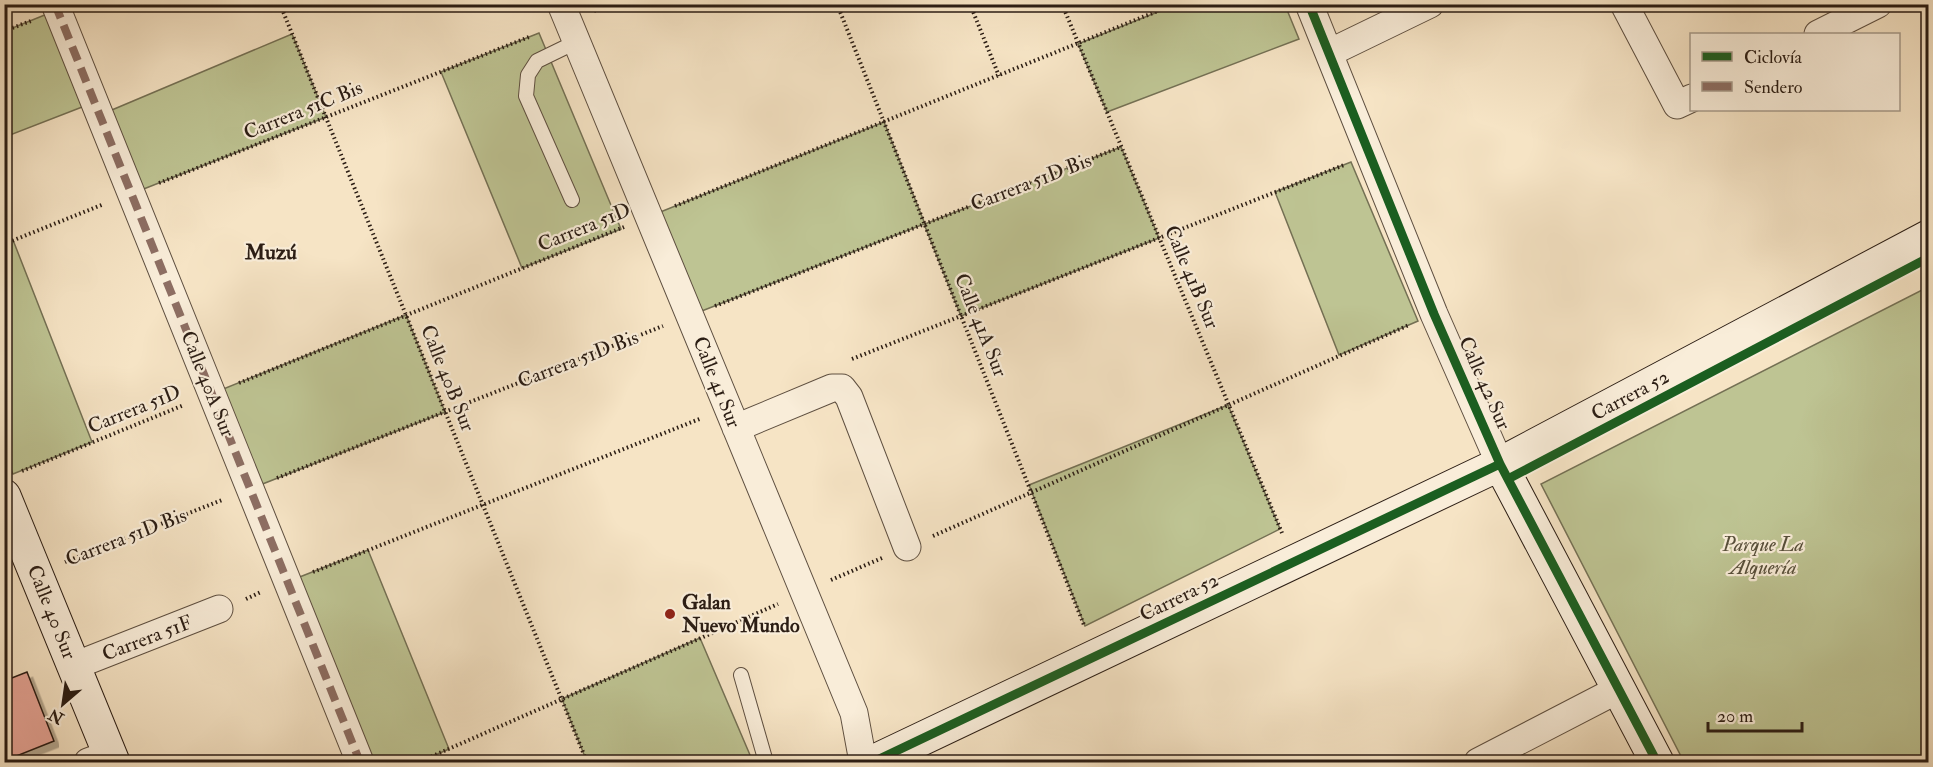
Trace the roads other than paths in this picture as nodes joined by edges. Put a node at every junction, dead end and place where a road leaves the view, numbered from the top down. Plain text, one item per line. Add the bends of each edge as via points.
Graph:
1 (55, 4) edge
2 (1309, 4) edge
3 (1430, 4) edge
4 (1624, 4) edge
5 (1870, 6) edge
6 (568, 23) edge
7 (1820, 33) edge
8 (1329, 53) junction
9 (1684, 102) edge
10 (572, 200) dead end
11 (1929, 237) edge
12 (736, 428) junction
13 (1500, 464) junction
14 (9, 485) edge
15 (907, 547) dead end
16 (219, 609) dead end
17 (74, 666) junction
18 (741, 675) dead end
19 (1619, 689) junction
20 (103, 760) edge
21 (360, 762) edge
22 (766, 762) edge
23 (863, 762) edge
24 (873, 762) edge
25 (1478, 762) edge
26 (1657, 762) edge

1 - 21 street, Calle 40A Sur
2 - 8 street, Calle 42 Sur
3 - 8 street
4 - 9 street
5 - 7 street
6 - 10 lane via 528,75 526,96
6 - 12 street, Calle 41 Sur
8 - 13 street, Calle 42 Sur via 1434,314
11 - 13 street, Carrera 52
12 - 15 street via 832,388 842,388 849,397
12 - 23 street, Calle 41 Sur via 854,713
13 - 19 street, Calle 42 Sur
13 - 24 street, Carrera 52
14 - 17 street, Calle 40 Sur via 36,573
16 - 17 street, Carrera 51F
17 - 20 street, Calle 40 Sur
18 - 22 lane
19 - 25 street
19 - 26 street, Calle 42 Sur

